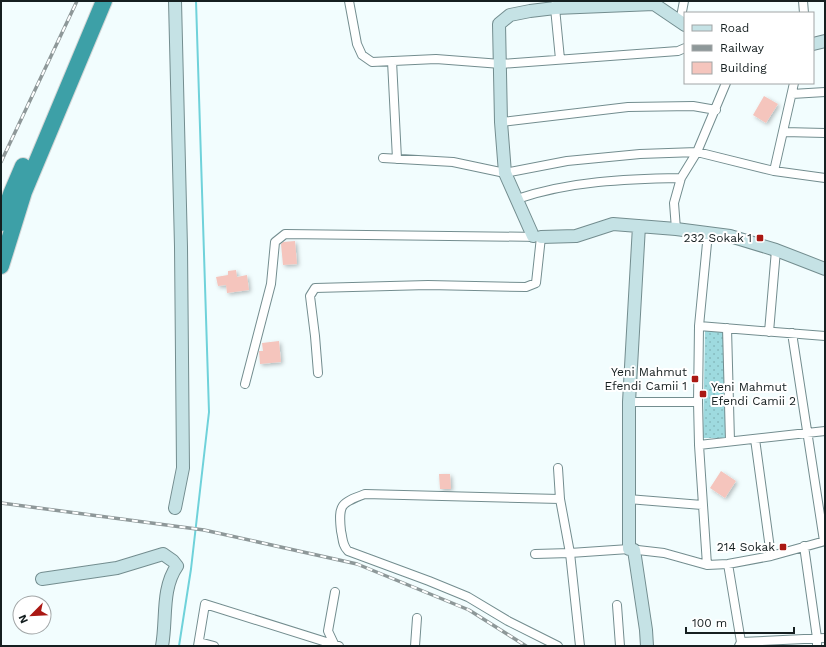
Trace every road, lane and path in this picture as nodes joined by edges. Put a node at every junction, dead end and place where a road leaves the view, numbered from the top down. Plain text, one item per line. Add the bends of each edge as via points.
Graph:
1 (94, 1) edge
2 (104, 1) edge
3 (175, 1) edge
4 (349, 1) edge
5 (684, 1) edge
6 (803, 1) edge
7 (654, 2) edge
8 (556, 4) edge
9 (804, 12) edge
10 (682, 23) edge
11 (825, 41) edge
12 (814, 44) edge
13 (684, 48) edge
14 (560, 59) junction
15 (392, 61) junction
16 (501, 64) junction
17 (726, 84) edge
18 (794, 84) edge
19 (825, 92) edge
20 (792, 94) junction
21 (716, 110) junction
22 (501, 122) junction
23 (784, 132) junction
24 (825, 134) edge
25 (697, 152) junction
26 (383, 158) dead end
27 (398, 159) junction
28 (774, 171) junction
29 (506, 173) junction
30 (681, 178) junction
31 (825, 178) edge
32 (517, 199) junction
33 (1, 223) edge
34 (638, 226) junction
35 (676, 229) junction
36 (708, 233) junction
37 (537, 236) junction
38 (776, 250) junction
39 (1, 266) edge
40 (825, 269) edge
41 (699, 326) junction
42 (727, 328) junction
43 (769, 332) junction
44 (792, 333) junction
45 (825, 336) edge
46 (318, 373) dead end
47 (245, 384) dead end
48 (630, 402) junction
49 (698, 402) junction
50 (825, 431) edge
51 (808, 433) junction
52 (755, 439) junction
53 (730, 441) junction
54 (699, 445) junction
55 (558, 468) dead end
56 (560, 499) junction
57 (628, 499) junction
58 (702, 505) junction
59 (175, 508) dead end
60 (825, 541) edge
61 (804, 546) junction
62 (631, 549) junction
63 (570, 553) junction
64 (535, 554) dead end
65 (770, 556) junction
66 (728, 564) junction
67 (708, 565) junction
68 (42, 579) dead end
69 (335, 592) dead end
70 (617, 605) dead end
71 (417, 618) dead end
72 (820, 641) edge
73 (199, 644) edge
74 (740, 644) edge
75 (336, 645) edge
76 (162, 646) edge
77 (214, 646) edge
78 (415, 646) edge
79 (558, 646) edge
80 (580, 646) edge
81 (620, 646) edge
82 (647, 646) edge

1 - 33 highway
2 - 39 highway via 24,192
3 - 59 street via 183,468
4 - 15 street via 357,44 362,55 372,62
5 - 10 street
6 - 9 street
7 - 8 street
7 - 10 street
8 - 14 street
8 - 16 street via 510,15 499,24
11 - 12 street
13 - 14 street via 678,51
14 - 16 street
15 - 16 street via 436,59
15 - 27 street
16 - 22 street
17 - 21 street
18 - 20 street
19 - 20 street
20 - 23 street
21 - 22 street via 693,106 628,108
21 - 25 street
22 - 29 street
23 - 24 street
23 - 28 street
25 - 28 street
25 - 29 street via 567,161
25 - 30 street
26 - 27 street
27 - 29 street via 453,162
28 - 31 street
29 - 32 street
30 - 32 street via 641,178 585,183 541,191
30 - 35 street via 674,203
32 - 37 street
34 - 35 street
34 - 37 street via 613,224 576,236
34 - 48 street
35 - 36 street
36 - 38 street via 730,236
36 - 41 street
37 - 46 street via 536,283 526,287 428,285 315,288 310,296
37 - 47 street via 285,234 275,242 271,284
38 - 40 street
38 - 43 street
41 - 42 street
41 - 49 street
42 - 43 street
42 - 53 street
43 - 44 street
44 - 45 street
44 - 51 street
48 - 49 street
48 - 57 street
49 - 54 street
50 - 51 street
51 - 52 street
51 - 60 street
52 - 53 street
52 - 65 street
53 - 54 street
54 - 58 street
55 - 56 street
56 - 63 street
56 - 79 street via 366,494 344,504 339,514 344,546 348,551 468,597 508,622
57 - 58 street
57 - 62 street
58 - 67 street
60 - 61 street
61 - 65 street
61 - 72 street
62 - 63 street
62 - 67 street
62 - 82 street
63 - 64 street
63 - 80 street
65 - 66 street
66 - 67 street
66 - 74 street
68 - 76 street via 117,568 163,554 177,566 171,575 166,596
69 - 75 street via 328,631
70 - 81 street
71 - 78 street
72 - 74 street
73 - 75 street via 205,604
73 - 77 street

